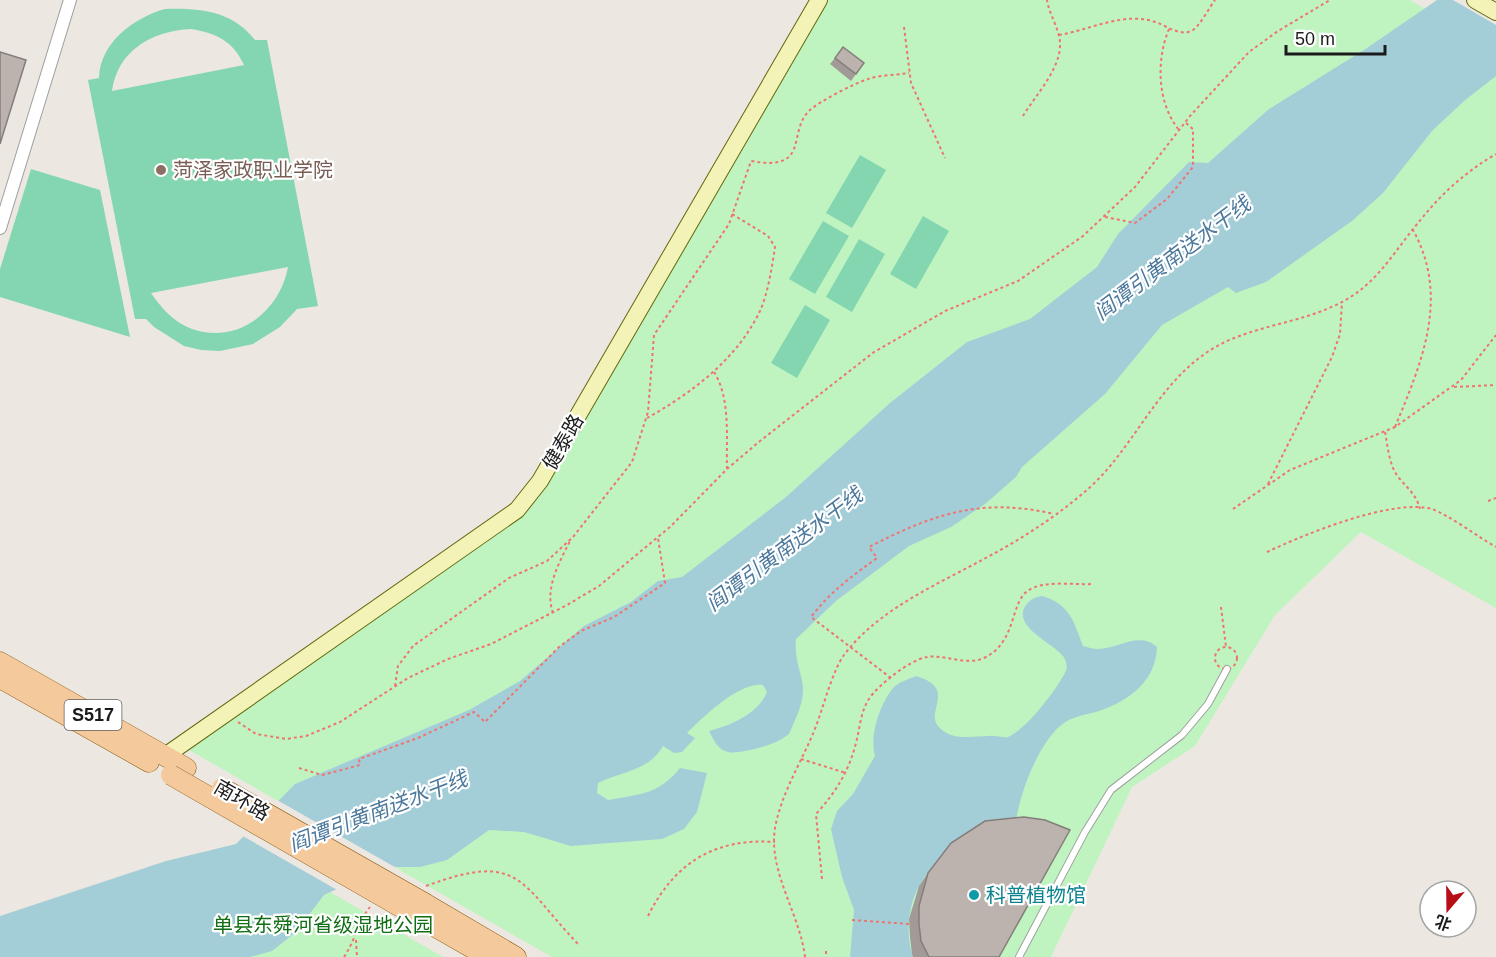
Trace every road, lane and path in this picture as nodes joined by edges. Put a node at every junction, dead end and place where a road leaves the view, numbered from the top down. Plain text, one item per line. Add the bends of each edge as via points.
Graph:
1 (70, 0) edge
2 (819, 0) edge
3 (1047, 0) edge
4 (1215, 0) edge
5 (1330, 0) edge
6 (1475, 0) edge
7 (1496, 12) edge
8 (904, 27) dead end
9 (1169, 28) junction
10 (1059, 35) junction
11 (909, 73) junction
12 (1023, 116) dead end
13 (1185, 122) junction
14 (1179, 130) junction
15 (1496, 154) edge
16 (945, 158) dead end
17 (732, 214) junction
18 (1105, 217) junction
19 (0, 228) edge
20 (1412, 230) junction
21 (1342, 302) junction
22 (1496, 335) edge
23 (714, 372) junction
24 (1496, 385) edge
25 (1451, 388) junction
26 (647, 418) junction
27 (1395, 428) junction
28 (1384, 431) junction
29 (727, 469) junction
30 (1267, 486) junction
31 (1496, 498) edge
32 (1488, 501) dead end
33 (1233, 509) dead end
34 (1420, 509) junction
35 (1055, 514) junction
36 (573, 537) junction
37 (658, 538) junction
38 (1496, 547) edge
39 (1267, 552) dead end
40 (1092, 584) dead end
41 (1221, 607) dead end
42 (553, 613) junction
43 (851, 647) junction
44 (1226, 647) junction
45 (0, 662) edge
46 (1227, 669) junction
47 (0, 678) edge
48 (891, 678) junction
49 (395, 686) junction
50 (227, 712) junction
51 (165, 756) junction
52 (801, 759) junction
53 (299, 768) dead end
54 (179, 772) junction
55 (846, 773) junction
56 (775, 842) junction
57 (822, 879) dead end
58 (420, 901) junction
59 (369, 907) dead end
60 (648, 916) dead end
61 (852, 920) dead end
62 (910, 924) dead end
63 (356, 940) junction
64 (578, 944) dead end
65 (826, 951) dead end
66 (344, 957) edge
67 (357, 957) edge
68 (488, 957) edge
69 (516, 957) edge
70 (805, 957) edge
71 (826, 957) edge
72 (1019, 957) edge

1 - 19 street
2 - 50 street, 健泰路 via 540,481 523,503
3 - 10 path
4 - 9 path via 1194,29 1186,32
5 - 13 path via 1249,52
6 - 7 street
8 - 11 path
9 - 10 path via 1157,22 1125,19
9 - 14 path via 1160,64 1168,117
10 - 12 path via 1060,48 1046,83
11 - 16 path
11 - 17 path via 868,79 811,109 801,120 799,142 789,157 769,164 751,161
13 - 14 path
13 - 18 path via 1193,129 1194,167 1167,199 1135,223
14 - 18 path via 1135,187
15 - 20 path via 1472,168 1445,192
17 - 23 path via 768,236 774,247 761,310
17 - 26 path via 717,245 654,335
18 - 29 path via 1018,281 945,311 873,352
20 - 21 path via 1377,275
20 - 27 path via 1425,252 1432,311
21 - 30 path via 1340,334 1332,357
21 - 35 path via 1321,313 1226,342 1206,353 1151,407 1090,487
22 - 25 path
23 - 26 path via 678,401
23 - 29 path via 721,384 725,408
24 - 25 path
25 - 27 path
26 - 36 path via 632,462
27 - 28 path
28 - 30 path via 1290,470
28 - 34 path via 1398,477 1410,487
29 - 37 path
30 - 33 path
31 - 32 path
34 - 38 path via 1431,509
34 - 39 path via 1374,513 1306,534
35 - 43 path via 1017,541 898,606
35 - 43 path via 1028,508 976,509 926,520 869,547 877,558 843,582 811,617
36 - 42 path via 552,584 549,603
36 - 49 path via 547,561 509,579 413,646 398,666
37 - 42 path via 599,586
37 - 53 path via 665,583 559,647 485,722 474,712 359,759 360,765 322,775
40 - 48 path via 1029,589 1021,597 1007,637 985,658 965,661 928,657
41 - 44 path
42 - 49 path via 491,644 448,658
43 - 48 path
43 - 52 path via 842,658
44 - 46 path via 1237,657
44 - 46 path via 1215,657 1220,667
45 - 51 main road, 南环路 / S517
46 - 72 lane via 1208,704 1182,735 1111,790
47 - 54 main road, 南环路 / S517
48 - 55 path via 869,699
49 - 50 path via 340,722 304,737 286,739 256,734
50 - 51 street, 健泰路
51 - 54 main road, 南环路 / S517
52 - 55 path
52 - 56 path via 779,817
54 - 58 main road, 南环路 / S517, bridge
55 - 57 path via 816,814
56 - 60 path via 731,842 705,852 665,888
56 - 70 path via 781,877 802,935
58 - 64 path via 456,877 499,870 521,880
58 - 68 main road, 南环路 / S517
58 - 69 main road, 南环路 / S517
59 - 63 path via 361,918
61 - 62 path
63 - 66 path
63 - 67 path
65 - 71 path

